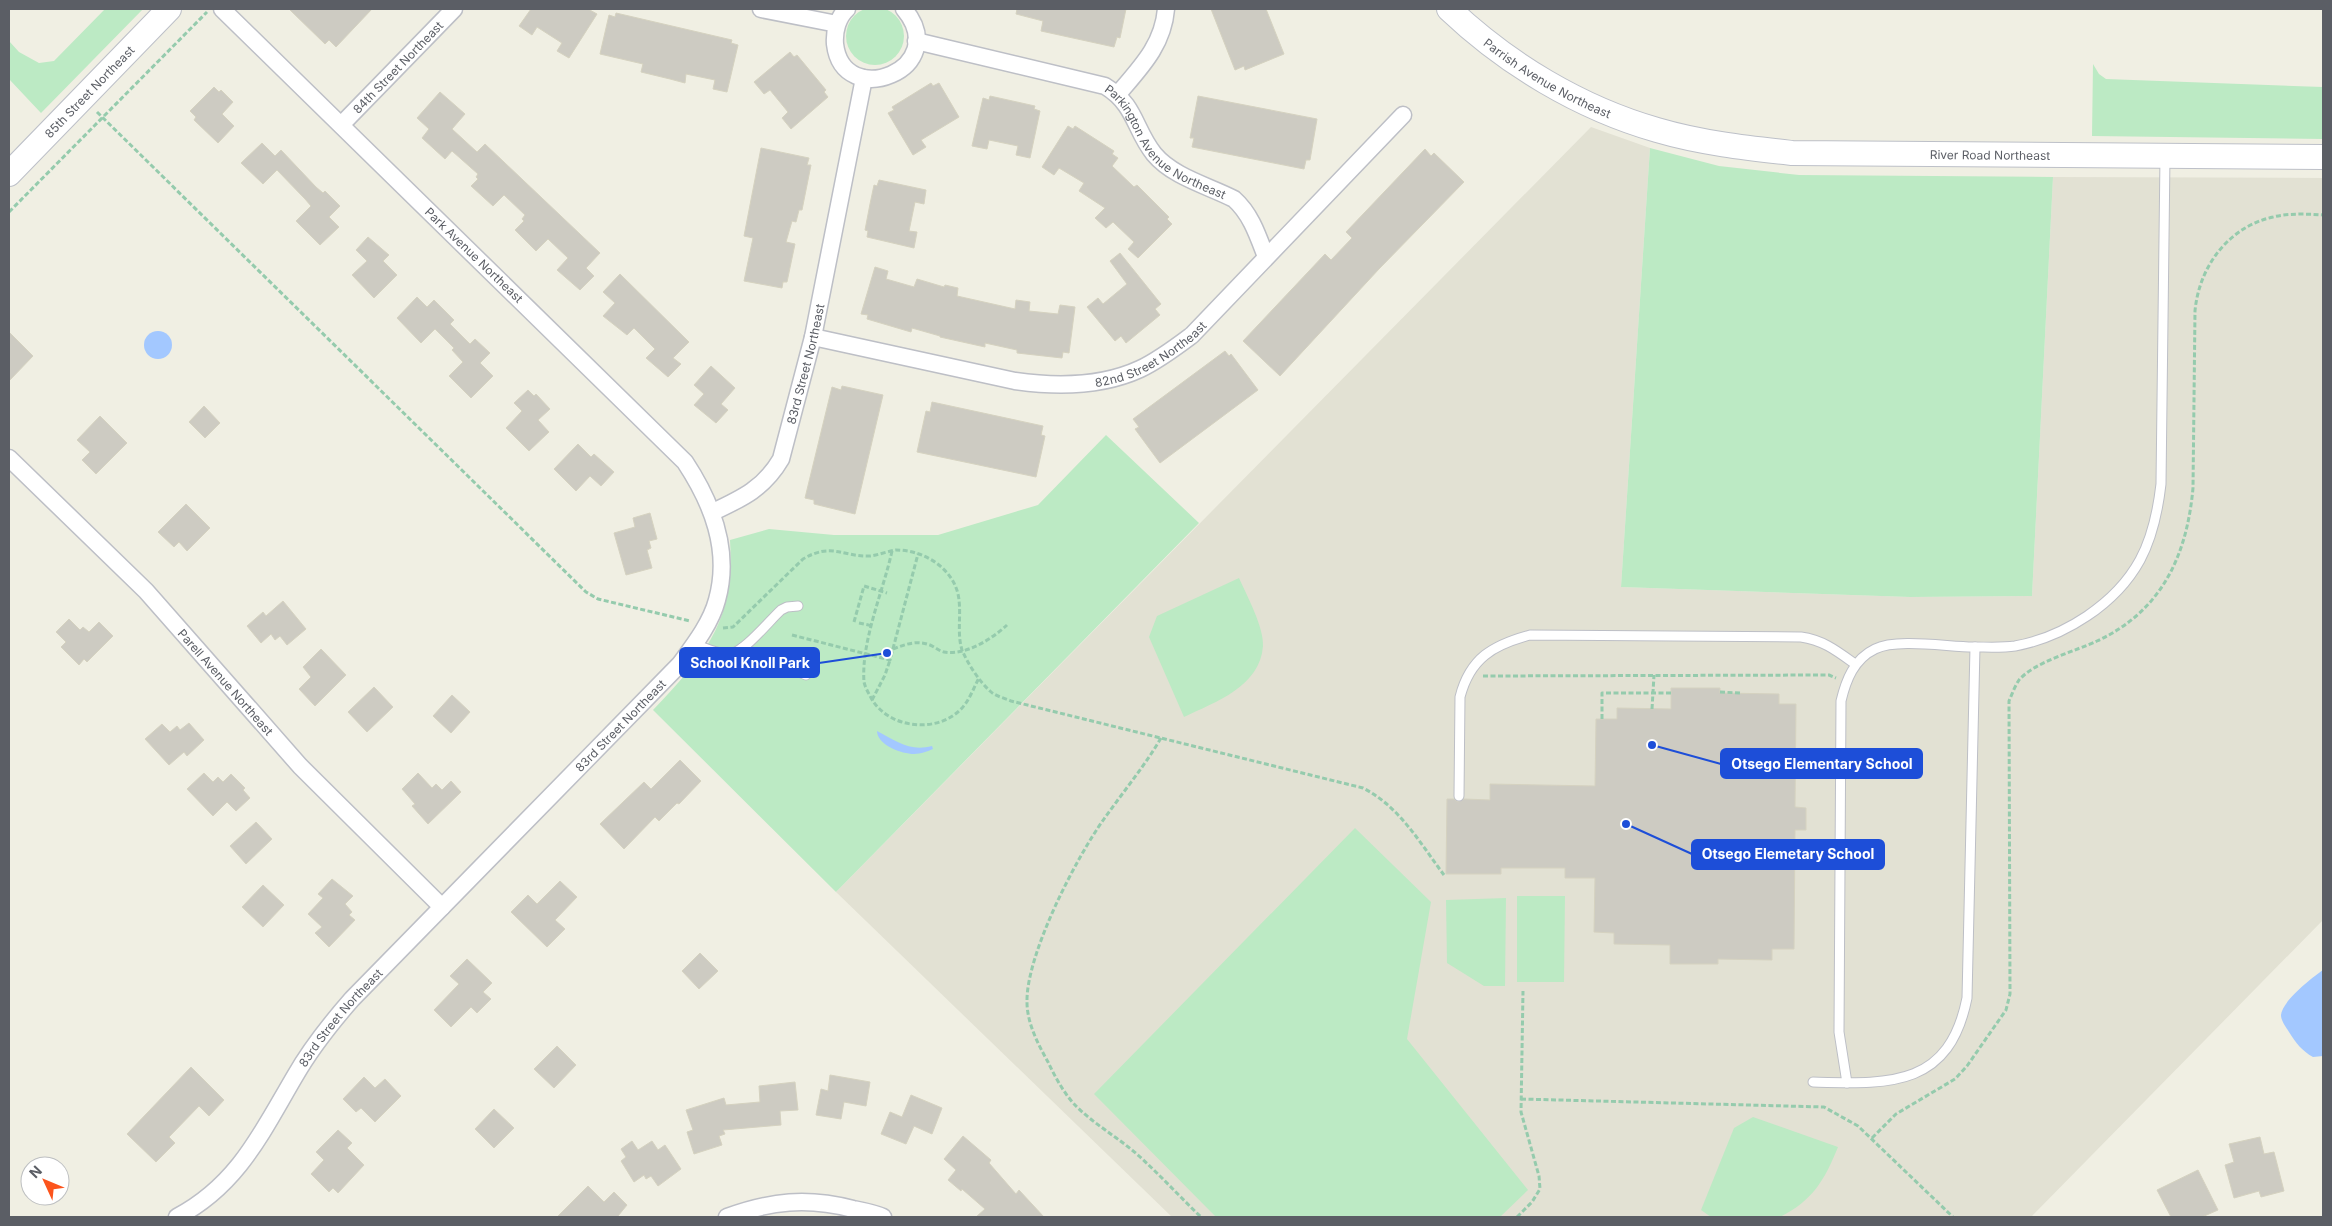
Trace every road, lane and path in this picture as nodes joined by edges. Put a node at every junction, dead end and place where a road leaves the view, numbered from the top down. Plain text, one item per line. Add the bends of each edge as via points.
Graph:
1 (169, 9) edge
2 (222, 9) edge
3 (454, 9) edge
4 (761, 9) edge
5 (847, 9) edge
6 (904, 9) edge
7 (1166, 9) edge
8 (1449, 9) edge
9 (199, 20) dead end
10 (837, 24) junction
11 (916, 40) junction
12 (864, 78) junction
13 (1118, 94) junction
14 (83, 97) junction
15 (1403, 115) dead end
16 (103, 118) junction
17 (341, 125) junction
18 (1658, 130) joint
19 (2165, 156) junction
20 (2323, 157) edge
21 (9, 174) edge
22 (9, 212) edge
23 (2323, 215) edge
24 (1266, 257) junction
25 (813, 337) junction
26 (9, 458) edge
27 (713, 512) junction
28 (892, 551) junction
29 (918, 554) junction
30 (882, 592) junction
31 (887, 593) dead end
32 (798, 606) dead end
33 (854, 622) dead end
34 (859, 623) dead end
35 (706, 625) junction
36 (1007, 625) dead end
37 (873, 626) junction
38 (792, 635) dead end
39 (694, 644) junction
40 (1975, 647) junction
41 (742, 648) junction
42 (892, 650) junction
43 (962, 650) junction
44 (865, 654) junction
45 (890, 660) junction
46 (1855, 664) junction
47 (806, 675) dead end
48 (1654, 675) junction
49 (1467, 676) junction
50 (979, 678) junction
51 (1846, 682) junction
52 (1653, 692) junction
53 (1720, 692) dead end
54 (1671, 693) dead end
55 (1740, 693) dead end
56 (872, 700) junction
57 (1652, 709) dead end
58 (1602, 719) dead end
59 (1161, 738) junction
60 (1458, 796) dead end
61 (1444, 876) dead end
62 (442, 907) junction
63 (1522, 991) dead end
64 (1814, 1082) dead end
65 (1847, 1083) junction
66 (1521, 1098) junction
67 (1872, 1138) junction
68 (177, 1217) edge
69 (727, 1217) edge
70 (883, 1217) edge
71 (1201, 1217) edge
72 (1517, 1217) edge
73 (1953, 1217) edge

1 - 14 main road, 85th Street Northeast
2 - 17 street, Park Avenue Northeast
3 - 17 street, 84th Street Northeast
4 - 10 street
5 - 10 street
6 - 11 street via 912,20
7 - 13 street via 1158,42 1148,60
8 - 18 main road, Parrish Avenue Northeast via 1512,60 1557,87 1607,112
9 - 16 path
10 - 12 street via 836,50 847,67
11 - 12 street via 910,59 902,70 877,79
11 - 13 street, Parkington Avenue Northeast via 1105,86
12 - 25 street, 83rd Street Northeast
13 - 24 street, Parkington Avenue Northeast via 1154,153 1180,173 1240,204 1248,214
14 - 16 path
14 - 21 main road, 85th Street Northeast
15 - 24 street, 82nd Street Northeast
16 - 22 path
16 - 35 path via 586,592 598,598
17 - 27 street, Park Avenue Northeast via 685,462
18 - 19 main road, River Road Northeast via 1721,145 1792,153
19 - 20 main road, River Road Northeast
19 - 40 lane via 2161,484 2158,514 2149,542 2125,581 2084,619 2015,646
23 - 67 path via 2292,214 2261,220 2229,241 2205,271 2197,290 2195,311 2193,488 2190,515 2177,561 2152,600 2138,615 2098,640 2036,668 2020,679 2009,701 2010,994 2006,1010 1955,1080 1907,1106
24 - 25 street, 82nd Street Northeast via 1192,334 1162,357 1140,369 1073,386 1015,381
25 - 27 street, 83rd Street Northeast via 781,459 772,475 736,502
26 - 62 street, Parell Avenue Northeast via 146,591 300,766
27 - 35 street, 83rd Street Northeast via 721,569 717,600
28 - 29 path
28 - 30 path
28 - 35 path via 867,556 828,550 814,553 733,627 720,629
29 - 42 path
29 - 43 path via 934,561 948,573 955,585 959,597
30 - 31 path
30 - 33 path via 864,586
30 - 37 path
32 - 41 lane via 781,610
34 - 37 path
35 - 39 street, 83rd Street Northeast
36 - 43 path via 987,640
37 - 44 path
38 - 44 path
39 - 41 lane via 722,653 733,653
39 - 62 street, 83rd Street Northeast via 680,664
40 - 46 lane via 1892,644 1875,649
40 - 65 lane via 1967,998 1962,1022 1952,1042 1924,1070 1887,1082
41 - 47 lane
42 - 43 path via 921,643 941,652
42 - 45 path
43 - 50 path
44 - 45 path
44 - 56 path via 864,684
45 - 56 path
46 - 49 lane via 1828,644 1801,637 1530,635 1495,646 1471,668
46 - 51 lane
48 - 49 path
48 - 51 path via 1829,675
48 - 52 path
49 - 60 lane via 1460,697
50 - 56 path via 960,710 939,723 924,726 907,724 882,712
50 - 59 path via 991,692 1011,701
51 - 65 lane via 1841,701 1839,1032
52 - 54 path
52 - 57 path
52 - 58 path via 1602,693
53 - 55 path
59 - 61 path via 1363,788 1379,796 1397,812
59 - 71 path via 1103,820 1076,865 1039,944 1028,979 1027,1003 1038,1044 1076,1106 1138,1155
62 - 68 street, 83rd Street Northeast via 330,1024 236,1171 199,1204
63 - 66 path
64 - 65 lane
66 - 67 path via 1824,1107 1843,1116
66 - 72 path via 1521,1112 1540,1188
67 - 73 path
69 - 70 street via 774,1202 806,1201

